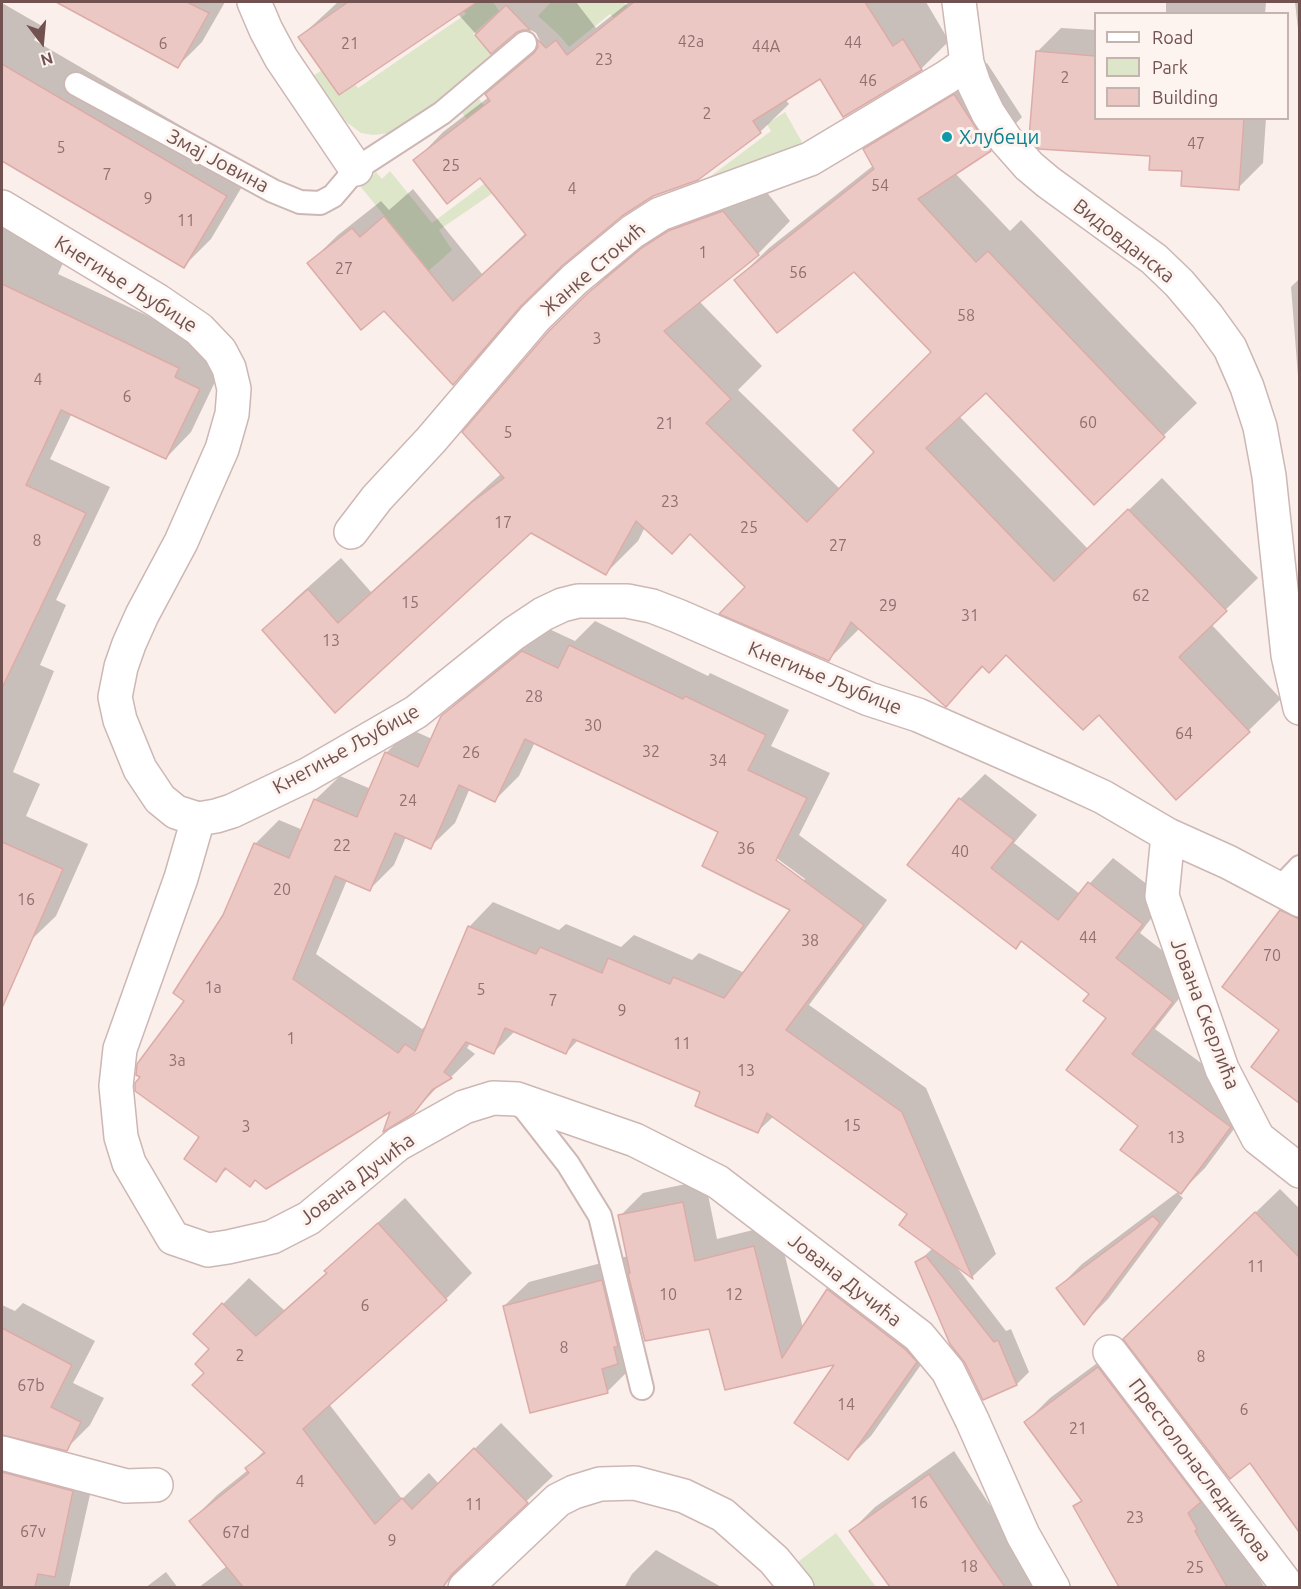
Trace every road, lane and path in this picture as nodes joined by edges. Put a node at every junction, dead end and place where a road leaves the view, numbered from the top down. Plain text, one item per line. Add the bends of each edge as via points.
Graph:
1 (254, 2) edge
2 (959, 2) edge
3 (525, 43) dead end
4 (967, 63) junction
5 (76, 84) dead end
6 (356, 169) junction
7 (2, 207) edge
8 (351, 532) dead end
9 (1299, 708) edge
10 (198, 819) junction
11 (1168, 835) junction
12 (1293, 885) edge
13 (517, 1099) junction
14 (1299, 1171) edge
15 (1110, 1352) dead end
16 (642, 1388) dead end
17 (2, 1453) edge
18 (156, 1485) dead end
19 (465, 1587) edge
20 (797, 1587) edge
21 (1053, 1587) edge
22 (1289, 1587) edge

1 - 6 street via 281,58
2 - 4 street, Видовданска
3 - 6 lane, Змај Јовина via 442,113
4 - 8 street, Жанке Стокић via 810,159 660,214 632,232 535,318 376,498
4 - 9 street, Видовданска via 988,113 1029,166 1154,259 1179,283 1230,348 1262,437 1288,656
5 - 6 lane, Змај Јовина via 300,202 327,201
7 - 10 street, Кнегиње Љубице via 199,329 220,351 229,368 234,389 232,414 222,449 181,543 129,644 116,697 130,747 150,786 176,812
10 - 11 street, Кнегиње Љубице via 232,811 375,737 416,712 543,614 570,603 604,600 627,601 660,610 869,699 918,715 1103,797
10 - 13 street, Јована Дучића via 120,1049 116,1086 121,1137 129,1163 172,1238 208,1250 272,1237 309,1218 398,1144 464,1107 493,1098
11 - 12 street, Кнегиње Љубице
11 - 14 street, Јована Скерлића via 1162,896 1222,1069 1258,1138
13 - 16 lane via 568,1164 600,1216
13 - 21 street, Јована Дучића via 635,1140 718,1182 918,1336 948,1371 1023,1536
15 - 22 street, Престолонаследникова
17 - 18 street via 126,1486
19 - 20 street via 558,1500 600,1484 635,1483 684,1496 723,1515 774,1560

